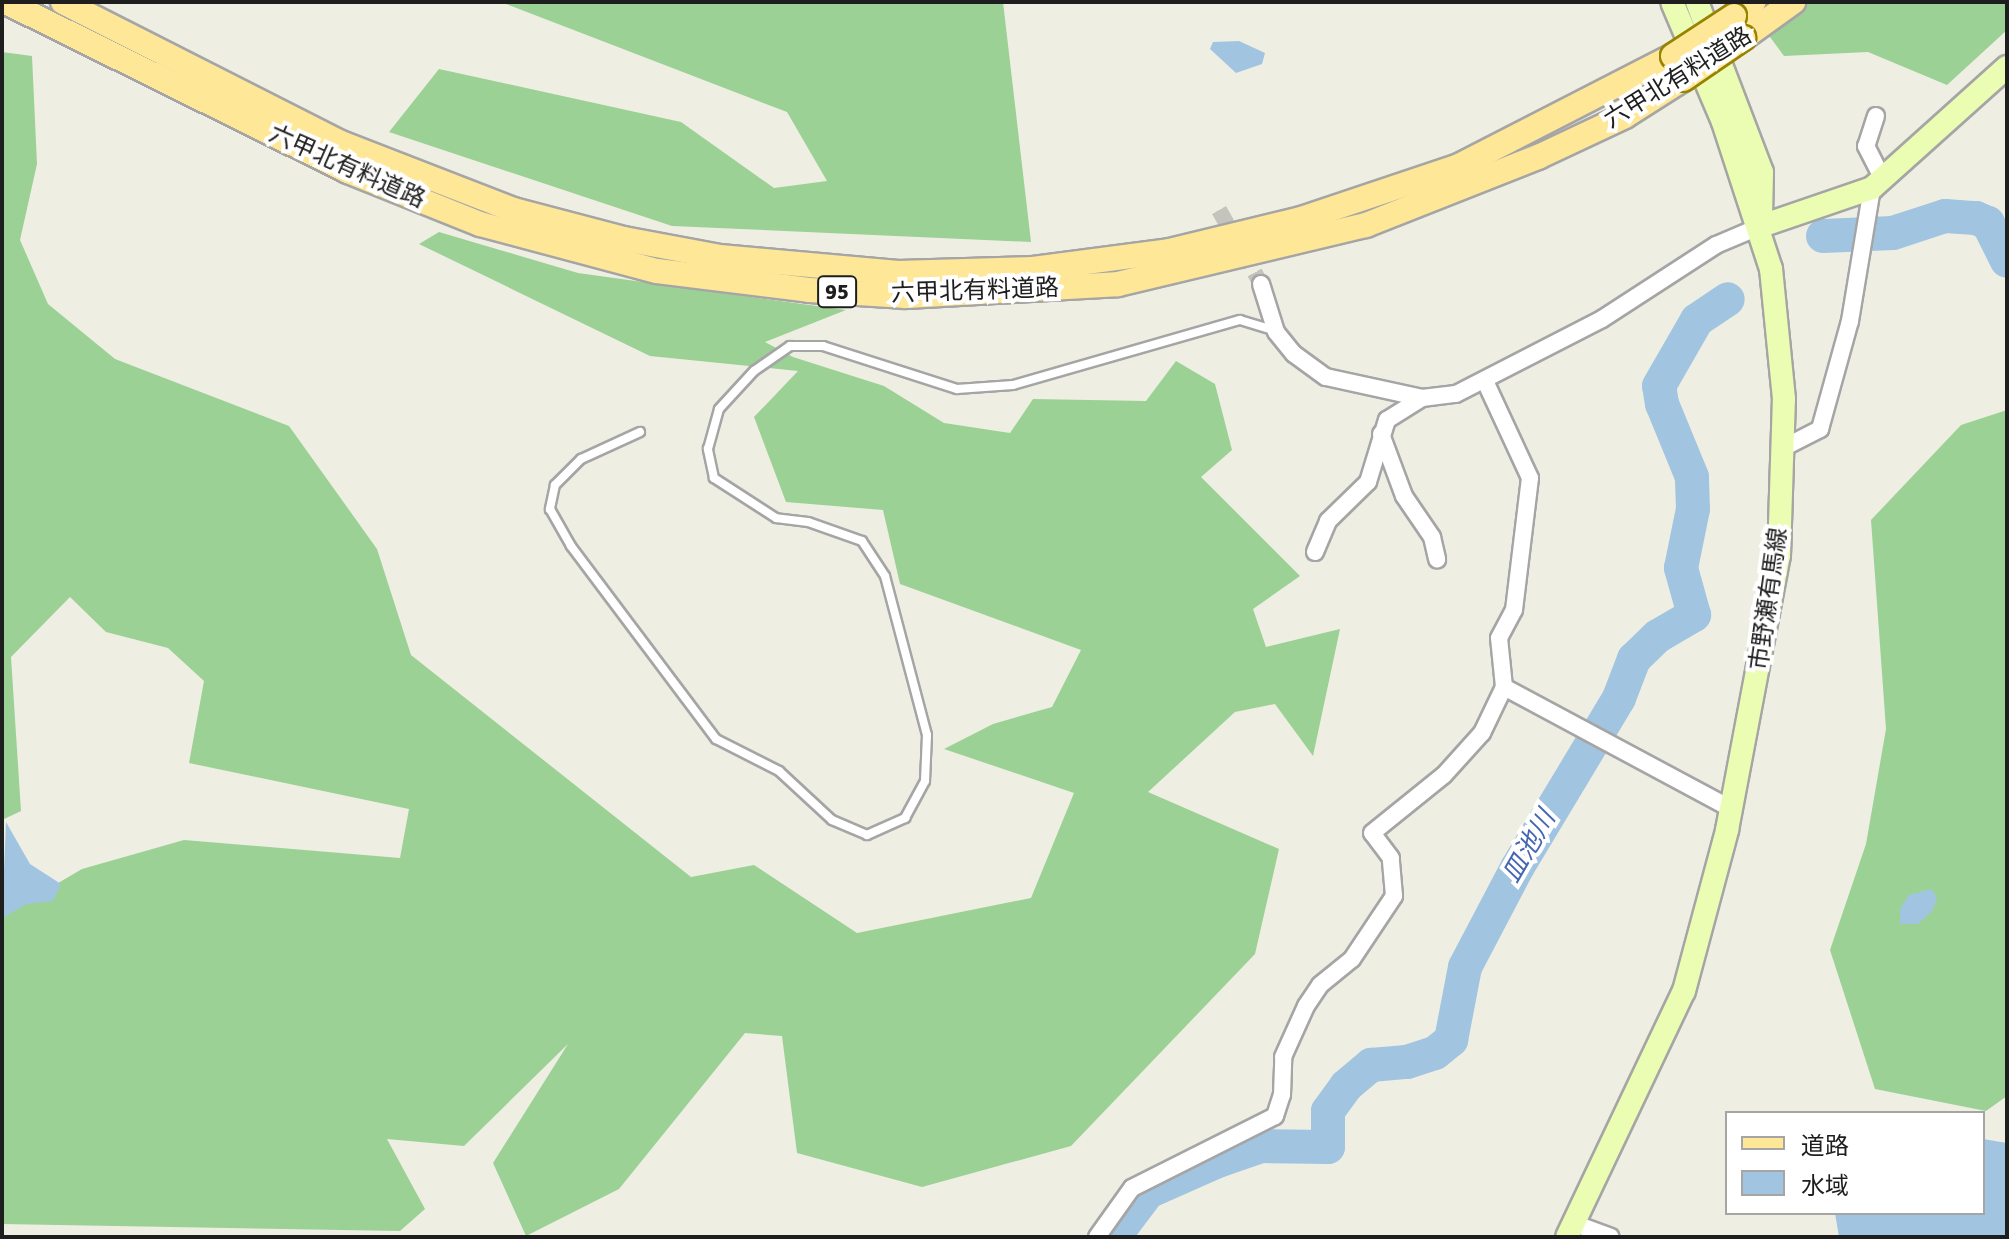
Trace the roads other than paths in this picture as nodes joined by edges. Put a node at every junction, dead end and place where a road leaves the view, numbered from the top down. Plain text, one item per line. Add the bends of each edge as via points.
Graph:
1 (6, 2) edge
2 (63, 2) edge
3 (1672, 2) edge
4 (1697, 2) edge
5 (1793, 2) edge
6 (1743, 19) edge
7 (2007, 67) edge
8 (1876, 116) dead end
9 (1877, 183) junction
10 (1761, 226) junction
11 (1261, 284) tunnel mouth
12 (1276, 332) junction
13 (1485, 381) junction
14 (1422, 398) junction
15 (640, 432) dead end
16 (1381, 434) junction
17 (1783, 448) junction
18 (1315, 552) dead end
19 (1437, 559) dead end
20 (1504, 687) junction
21 (1732, 809) junction
22 (1570, 1230) edge
23 (1097, 1237) edge
24 (1611, 1237) edge

1 - 6 main road, 六甲北有料道路 / 95, bridge via 348,171 480,224 657,271 906,296 1118,284 1366,225 1538,157 1625,116 1683,79
2 - 6 main road, 六甲北有料道路 / 95, bridge via 341,143 514,210 720,257 898,273 1033,269 1154,253 1301,219 1459,166
3 - 10 main road via 1705,74
4 - 10 main road via 1762,172
5 - 6 main road, 六甲北有料道路 / 95
7 - 9 main road
8 - 9 street via 1866,146
9 - 10 main road
9 - 17 street via 1825,415 1820,429
10 - 13 street via 1716,245 1602,319 1533,351
10 - 17 main road, 市野瀬有馬線 via 1774,298
11 - 12 street
12 - 14 street via 1294,354 1326,377
12 - 15 lane via 1240,320 1013,385 957,389 823,346 790,346 754,371 719,409 708,449 714,478 776,518 836,529 862,541 885,576 927,735 925,781 905,818 867,835 832,820 779,771 716,739 571,546 550,509 555,485 581,459
13 - 14 street via 1456,394
13 - 20 street via 1530,478 1514,610 1499,638
14 - 16 street via 1387,420
16 - 18 street via 1368,482 1328,521
16 - 19 street via 1404,496 1432,537
17 - 21 main road, 市野瀬有馬線 via 1770,624
20 - 21 street
20 - 23 street via 1482,733 1444,775 1372,833 1391,858 1394,896 1352,959 1320,985 1306,1006 1283,1057 1282,1095 1275,1116 1132,1188
21 - 22 main road, 市野瀬有馬線 via 1684,991
22 - 24 street

